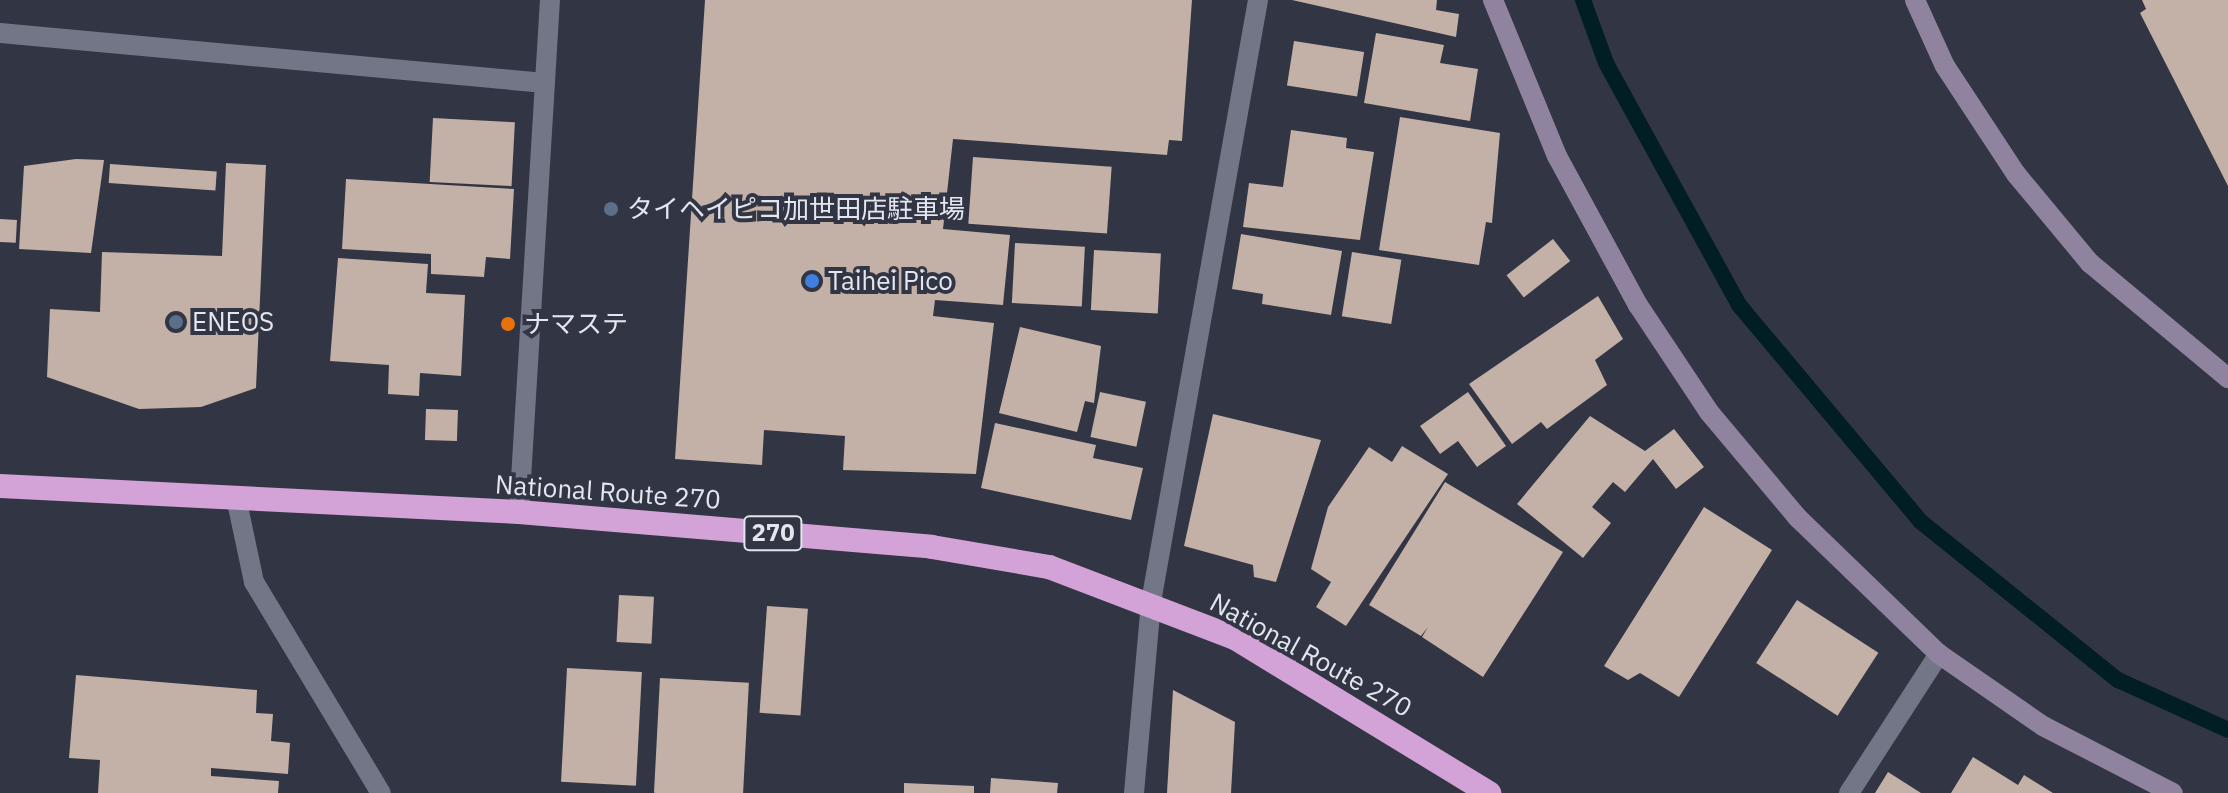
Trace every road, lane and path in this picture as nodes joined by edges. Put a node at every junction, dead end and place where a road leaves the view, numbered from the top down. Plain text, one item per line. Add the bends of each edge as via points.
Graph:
1 (550, 0) edge
2 (1258, 0) edge
3 (1493, 0) edge
4 (1915, 0) edge
5 (0, 33) edge
6 (545, 83) junction
7 (2228, 378) edge
8 (0, 486) edge
9 (237, 502) junction
10 (519, 512) junction
11 (1151, 602) junction
12 (1939, 654) junction
13 (381, 793) edge
14 (1134, 793) edge
15 (1489, 793) edge
16 (1849, 793) edge
17 (2173, 793) edge

1 - 6 street
2 - 11 street
3 - 12 street via 1557,156 1638,305 1709,412 1798,518
4 - 7 street via 1945,66 2016,174 2090,263
5 - 6 street
6 - 10 street
8 - 9 highway, National Route 270 / 270
9 - 10 highway, National Route 270 / 270
9 - 13 street via 254,582
10 - 11 highway, National Route 270 / 270 via 932,547 1049,567
11 - 14 street
11 - 15 highway, National Route 270 / 270 via 1235,638
12 - 16 street
12 - 17 street via 2043,726

